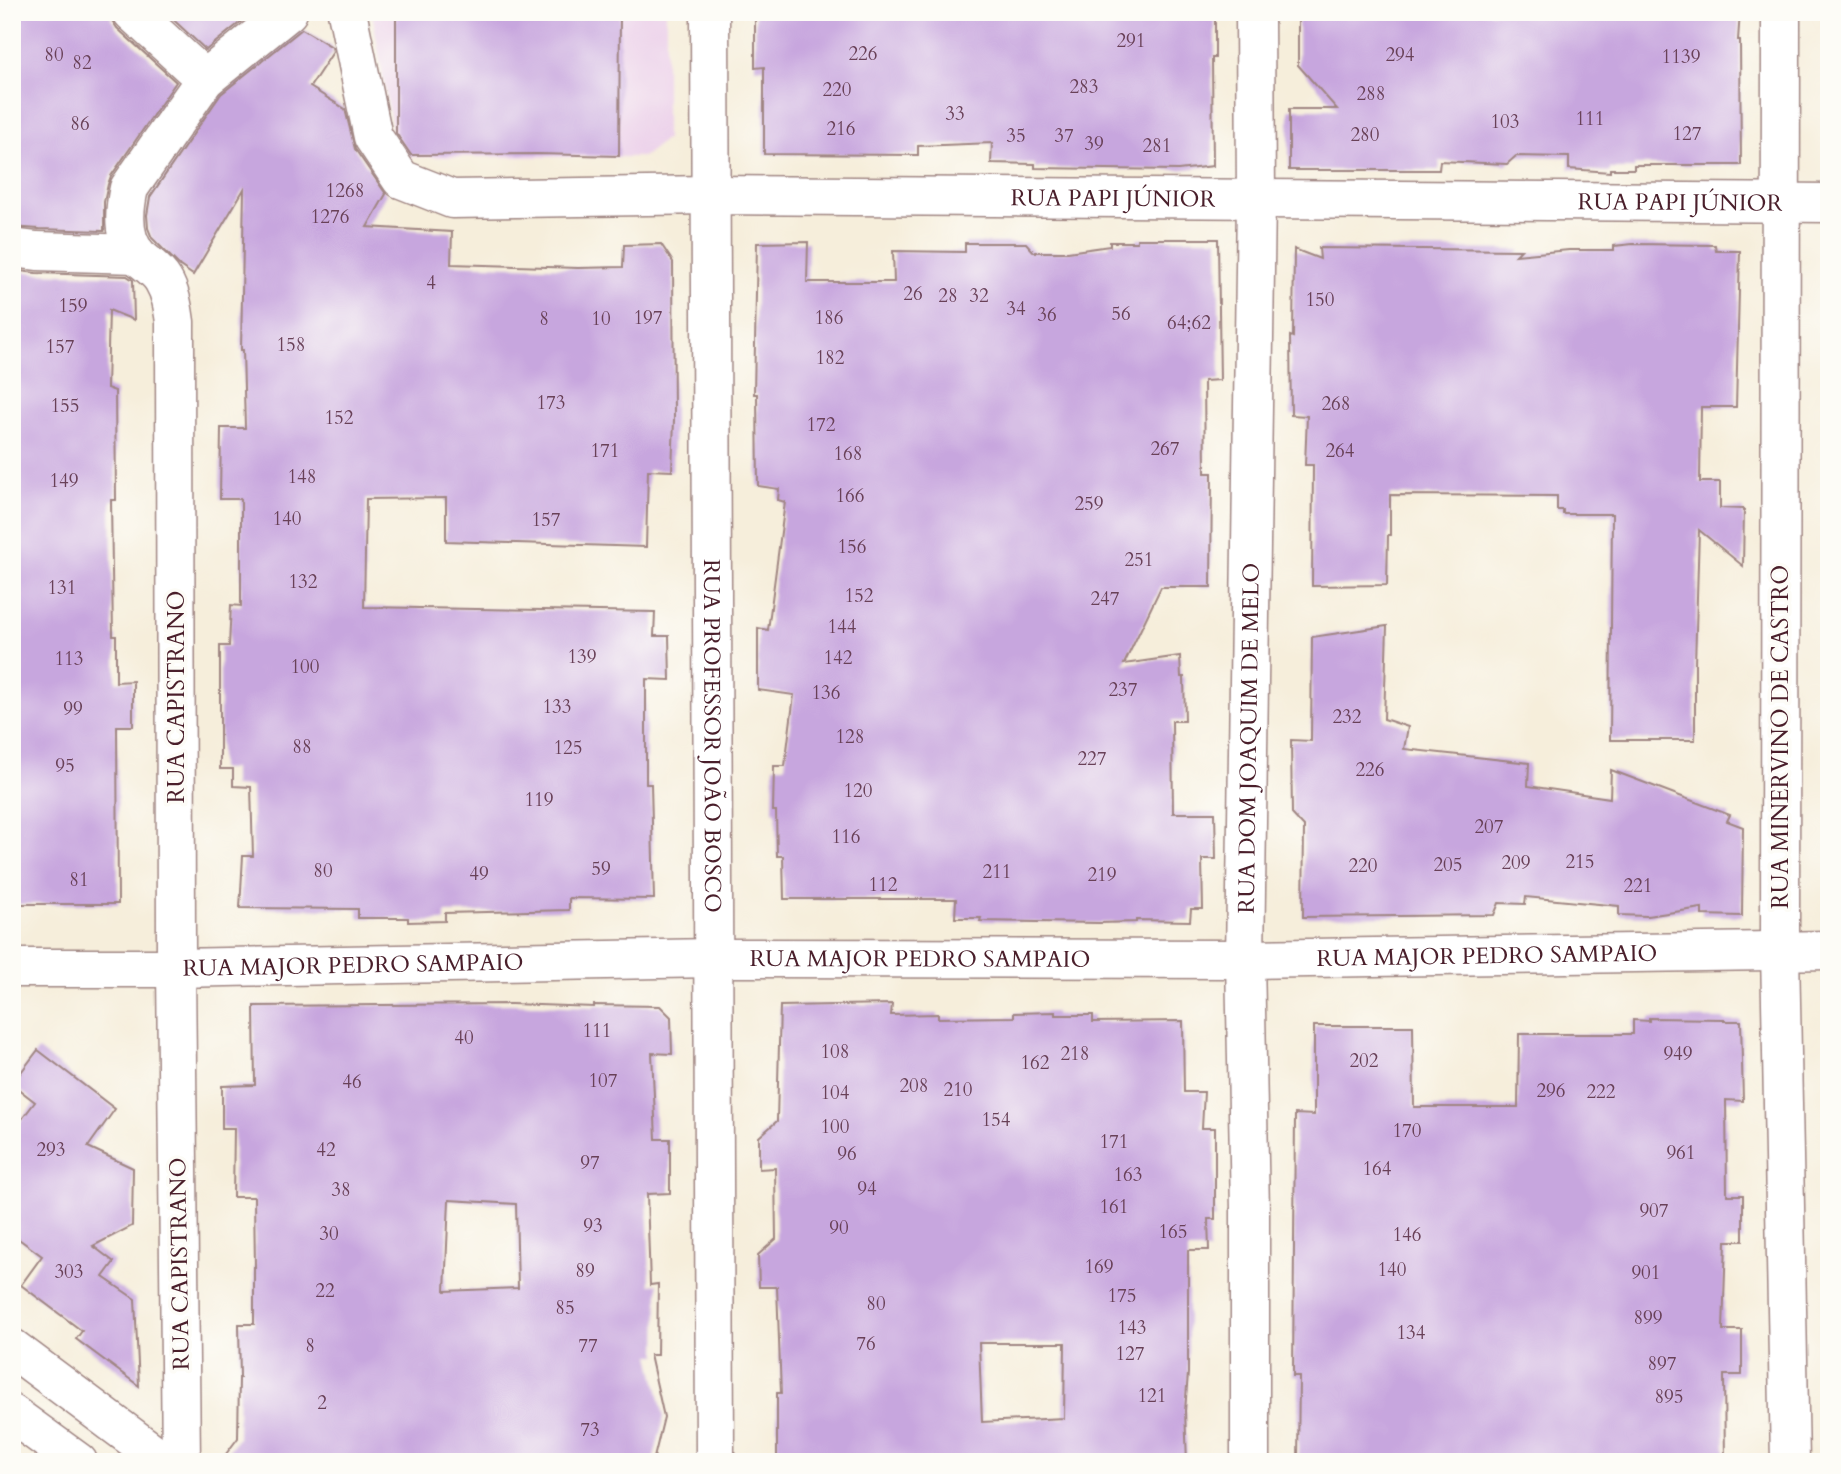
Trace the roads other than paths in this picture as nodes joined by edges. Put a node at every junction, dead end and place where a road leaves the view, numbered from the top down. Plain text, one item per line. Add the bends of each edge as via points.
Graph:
1 (132, 12) edge
2 (288, 12) edge
3 (347, 12) edge
4 (710, 12) edge
5 (1255, 12) edge
6 (1782, 12) edge
7 (205, 79) junction
8 (710, 195) junction
9 (1255, 200) junction
10 (1780, 202) junction
11 (1829, 203) edge
12 (12, 248) edge
13 (136, 254) junction
14 (1829, 950) edge
15 (1780, 951) junction
16 (713, 958) junction
17 (1245, 959) junction
18 (12, 968) edge
19 (176, 968) junction
20 (12, 1348) edge
21 (12, 1414) edge
22 (78, 1462) edge
23 (165, 1462) edge
24 (181, 1462) edge
25 (715, 1462) edge
26 (1250, 1462) edge
27 (1790, 1462) edge

1 - 7 street
2 - 7 street, RUA CAPISTRANO
3 - 8 street, RUA PAPI JÚNIOR via 373,137 401,179 452,199
4 - 8 street, RUA PROFESSOR JOÃO BOSCO
5 - 9 street, RUA DOM JOAQUIM DE MELO
6 - 10 street, RUA MINERVINO DE CASTRO
7 - 13 street, RUA CAPISTRANO via 130,188 124,208 126,232
8 - 9 street, RUA PAPI JÚNIOR
8 - 16 street, RUA PROFESSOR JOÃO BOSCO
9 - 10 street, RUA PAPI JÚNIOR
9 - 17 street, RUA DOM JOAQUIM DE MELO
10 - 11 street, RUA PAPI JÚNIOR
10 - 15 street, RUA MINERVINO DE CASTRO
12 - 13 street
13 - 19 street, RUA CAPISTRANO via 162,277 176,322
14 - 15 street, RUA MAJOR PEDRO SAMPAIO
15 - 17 street, RUA MAJOR PEDRO SAMPAIO
15 - 27 street, RUA MINERVINO DE CASTRO
16 - 17 street, RUA MAJOR PEDRO SAMPAIO
16 - 19 street, RUA MAJOR PEDRO SAMPAIO
16 - 25 street, RUA PROFESSOR JOÃO BOSCO
17 - 26 street, RUA DOM JOAQUIM DE MELO
18 - 19 street, RUA MAJOR PEDRO SAMPAIO
19 - 24 street, RUA CAPISTRANO
20 - 23 street
21 - 22 street

